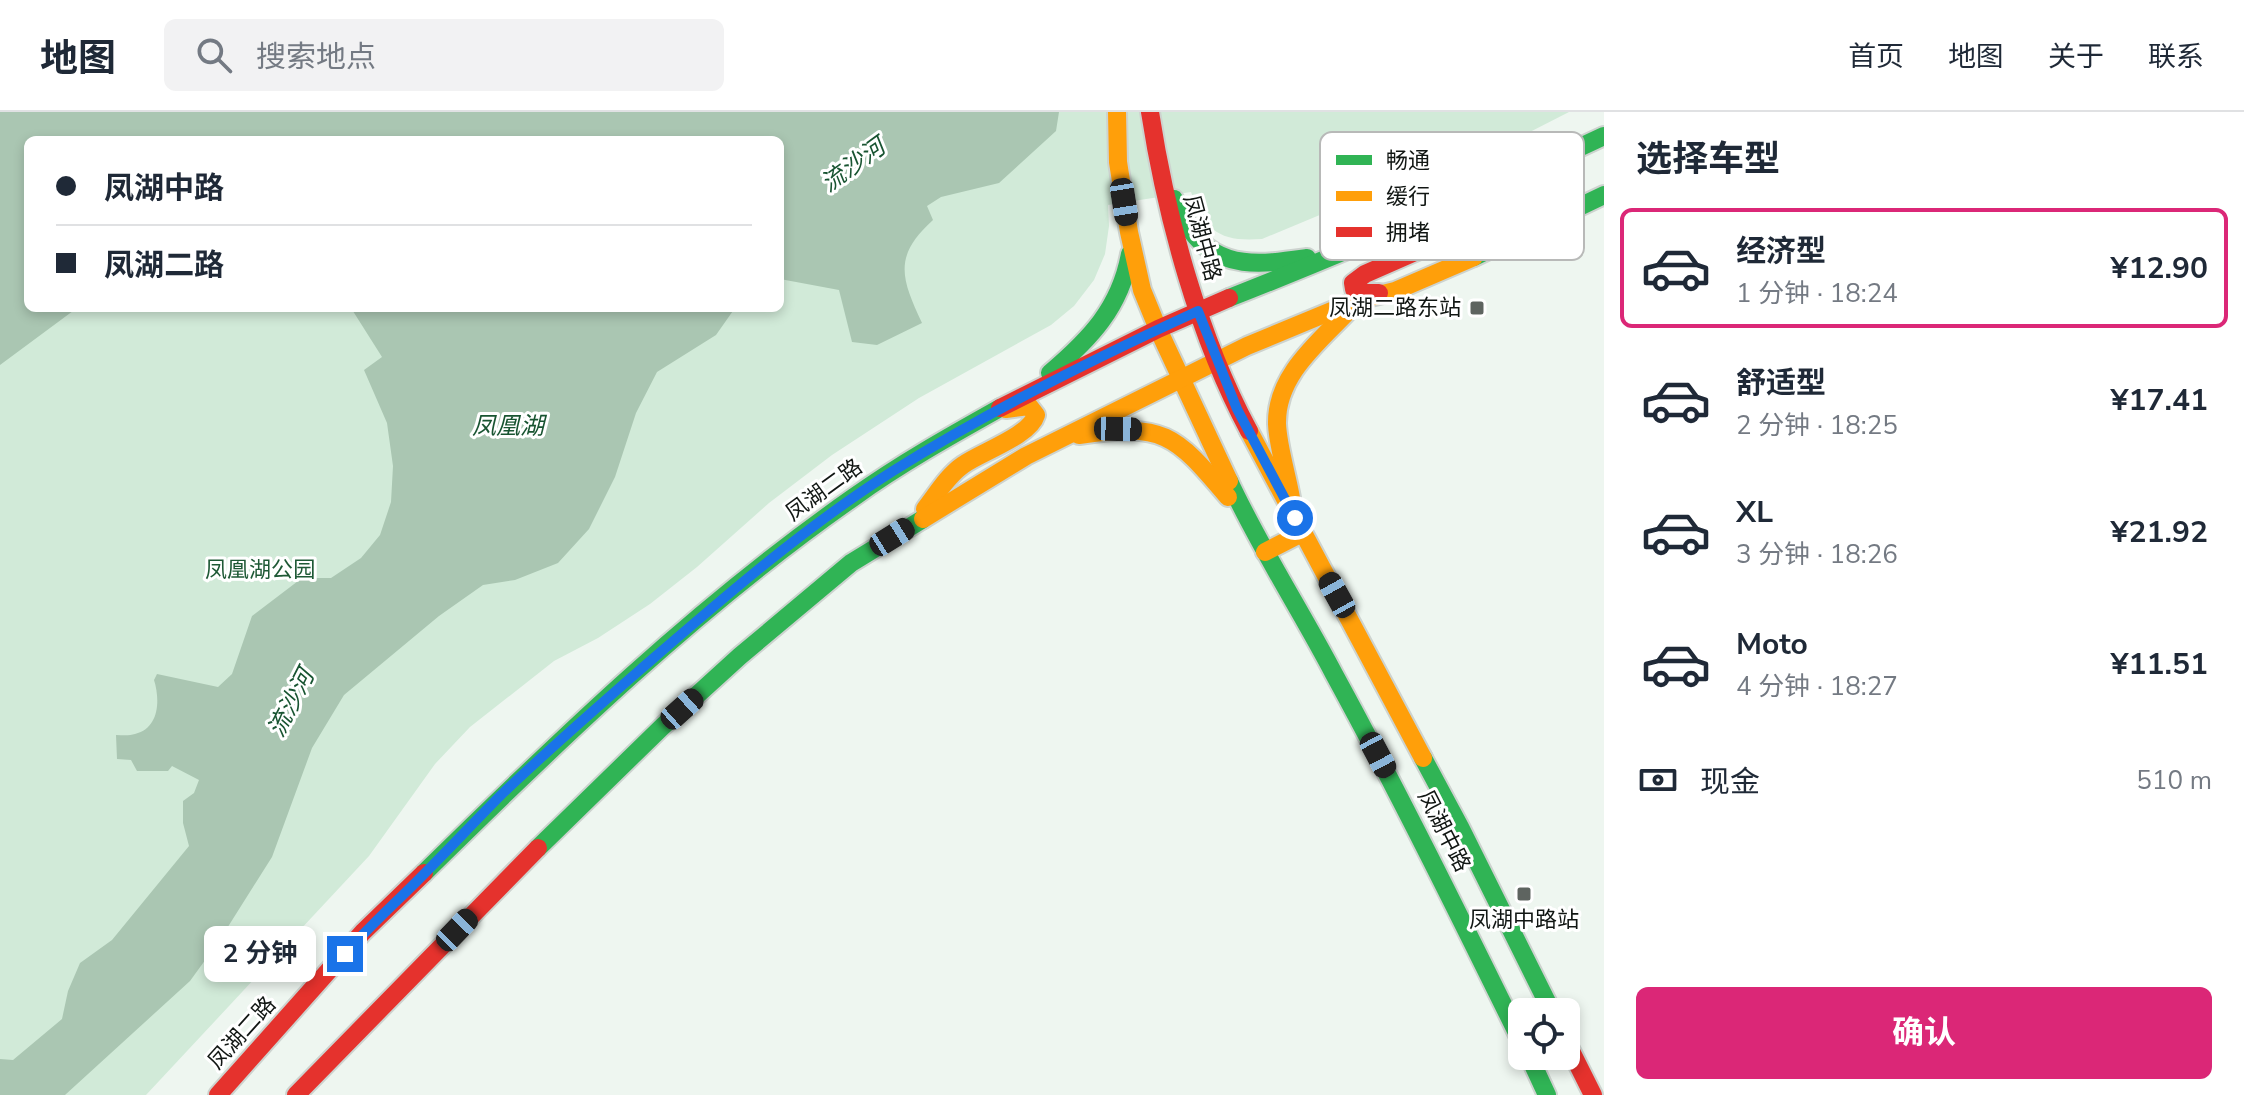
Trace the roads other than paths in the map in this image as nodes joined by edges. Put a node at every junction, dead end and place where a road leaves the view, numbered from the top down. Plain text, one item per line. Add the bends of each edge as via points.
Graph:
1 (1150, 112) edge
2 (1117, 114) edge
3 (1604, 136) edge
4 (1584, 145) edge
5 (1161, 179) junction
6 (1604, 195) edge
7 (1124, 202) junction
8 (1584, 205) edge
9 (1320, 257) edge
10 (1325, 260) edge
11 (1397, 260) edge
12 (1467, 260) edge
13 (1395, 291) junction
14 (1358, 300) junction
15 (1198, 311) junction
16 (1158, 329) junction
17 (1217, 362) junction
18 (1181, 378) junction
19 (1021, 396) junction
20 (993, 412) junction
21 (1059, 438) junction
22 (1248, 522) junction
23 (912, 524) junction
24 (1299, 525) junction
25 (1265, 552) junction
26 (1545, 998) edge
27 (1508, 1014) edge
28 (1580, 1069) edge
29 (1535, 1070) edge
30 (230, 1087) edge
31 (218, 1095) edge
32 (296, 1095) edge
33 (1547, 1095) edge
34 (1593, 1095) edge

1 - 5 street, 凤湖中路
2 - 7 street, 凤湖中路
3 - 4 street, 凤湖二路
5 - 9 street via 1192,232 1216,256 1246,264
5 - 15 street, 凤湖中路
6 - 8 street
7 - 16 street, 凤湖中路 via 1142,290
7 - 19 street via 1130,260 1109,313 1074,354
10 - 15 street, 凤湖二路
11 - 13 street via 1353,283 1358,292 1368,294
12 - 13 street
13 - 14 street
14 - 17 street
14 - 24 street via 1299,362 1279,404 1277,425
15 - 16 street, 凤湖二路
15 - 17 street, 凤湖中路
16 - 18 street, 凤湖中路
16 - 19 street, 凤湖二路
17 - 18 street
17 - 24 street, 凤湖中路
18 - 21 street
18 - 22 street, 凤湖中路
19 - 20 street, 凤湖二路
20 - 23 street via 1029,406 1036,415 1026,429 960,466
20 - 30 street, 凤湖二路 via 892,472 794,541 558,741 363,932
21 - 22 street via 1118,429 1158,433 1192,454
21 - 23 street
22 - 25 street, 凤湖中路
23 - 32 street via 851,563 663,726
24 - 25 street
24 - 26 street, 凤湖中路
25 - 27 street, 凤湖中路 via 1415,825
28 - 34 street
29 - 33 street
30 - 31 street, 凤湖二路

